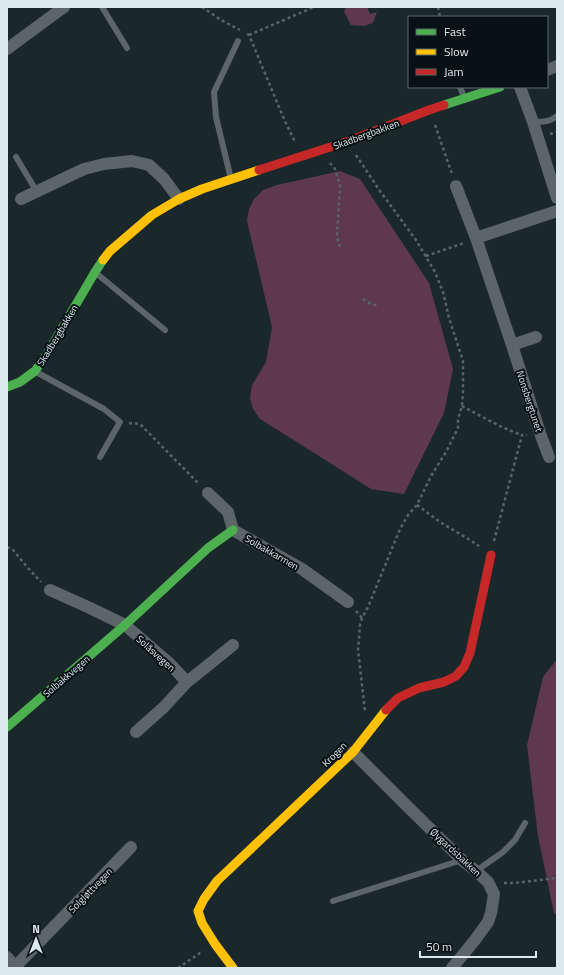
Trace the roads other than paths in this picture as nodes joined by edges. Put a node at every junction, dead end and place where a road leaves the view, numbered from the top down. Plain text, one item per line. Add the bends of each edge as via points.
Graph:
1 (64, 7) edge
2 (102, 7) edge
3 (238, 42) dead end
4 (127, 48) dead end
5 (7, 49) edge
6 (460, 88) edge
7 (497, 88) edge
8 (520, 88) edge
9 (465, 98) junction
10 (557, 116) edge
11 (533, 122) junction
12 (16, 157) dead end
13 (231, 179) junction
14 (456, 186) road end
15 (37, 192) junction
16 (557, 198) edge
17 (21, 199) dead end
18 (179, 199) junction
19 (557, 211) edge
20 (476, 238) junction
21 (95, 272) junction
22 (166, 330) dead end
23 (536, 337) dead end
24 (512, 345) junction
25 (35, 371) junction
26 (7, 387) edge
27 (100, 457) dead end
28 (549, 457) dead end
29 (208, 493) road end
30 (233, 530) junction
31 (491, 555) road end
32 (50, 590) road end
33 (348, 602) dead end
34 (125, 625) junction
35 (232, 645) dead end
36 (187, 682) junction
37 (7, 728) edge
38 (136, 732) dead end
39 (353, 752) junction
40 (525, 823) dead end
41 (131, 847) dead end
42 (462, 860) junction
43 (476, 871) junction
44 (333, 901) dead end
45 (7, 957) edge
46 (16, 968) edge
47 (233, 968) edge
48 (452, 968) edge

1 - 5 street
2 - 4 lane
3 - 13 lane via 214,92 216,117
6 - 9 lane
7 - 9 street, Skadbergbakken
8 - 11 street
9 - 13 street, Skadbergbakken
10 - 11 lane via 553,120
11 - 16 street
12 - 15 lane
13 - 18 street, Skadbergbakken
14 - 20 street, Nonsbergtunet
15 - 17 street
15 - 18 street via 84,169 132,161 149,165
18 - 21 street, Skadbergbakken via 152,215 130,233 110,252
19 - 20 street
20 - 24 street, Nonsbergtunet
21 - 22 lane
21 - 25 street, Skadbergbakken
23 - 24 street
24 - 28 street, Nonsbergtunet
25 - 26 street, Skadbergbakken via 20,382
25 - 27 lane via 104,409 120,422
29 - 30 street, Solbakkarmen via 228,512
30 - 33 street, Solbakkarmen via 297,566
30 - 34 street, Solbakkvegen via 208,548
31 - 39 street, Krogen via 470,653 464,667 456,676 444,682 419,688 398,698 383,712
32 - 34 street
34 - 36 street, Solåsvegen
34 - 37 street, Solbakkvegen
35 - 36 street
36 - 38 street
39 - 42 street, Øygardsbakken
39 - 47 street, Krogen via 217,881 204,899 198,911 202,923
40 - 43 lane via 515,840
41 - 46 street, Solgløttvegen
42 - 43 street, Øygardsbakken
42 - 44 lane
43 - 48 street, Øygardsbakken via 488,882 494,894 491,913 488,922
45 - 46 street, Solgløttvegen

